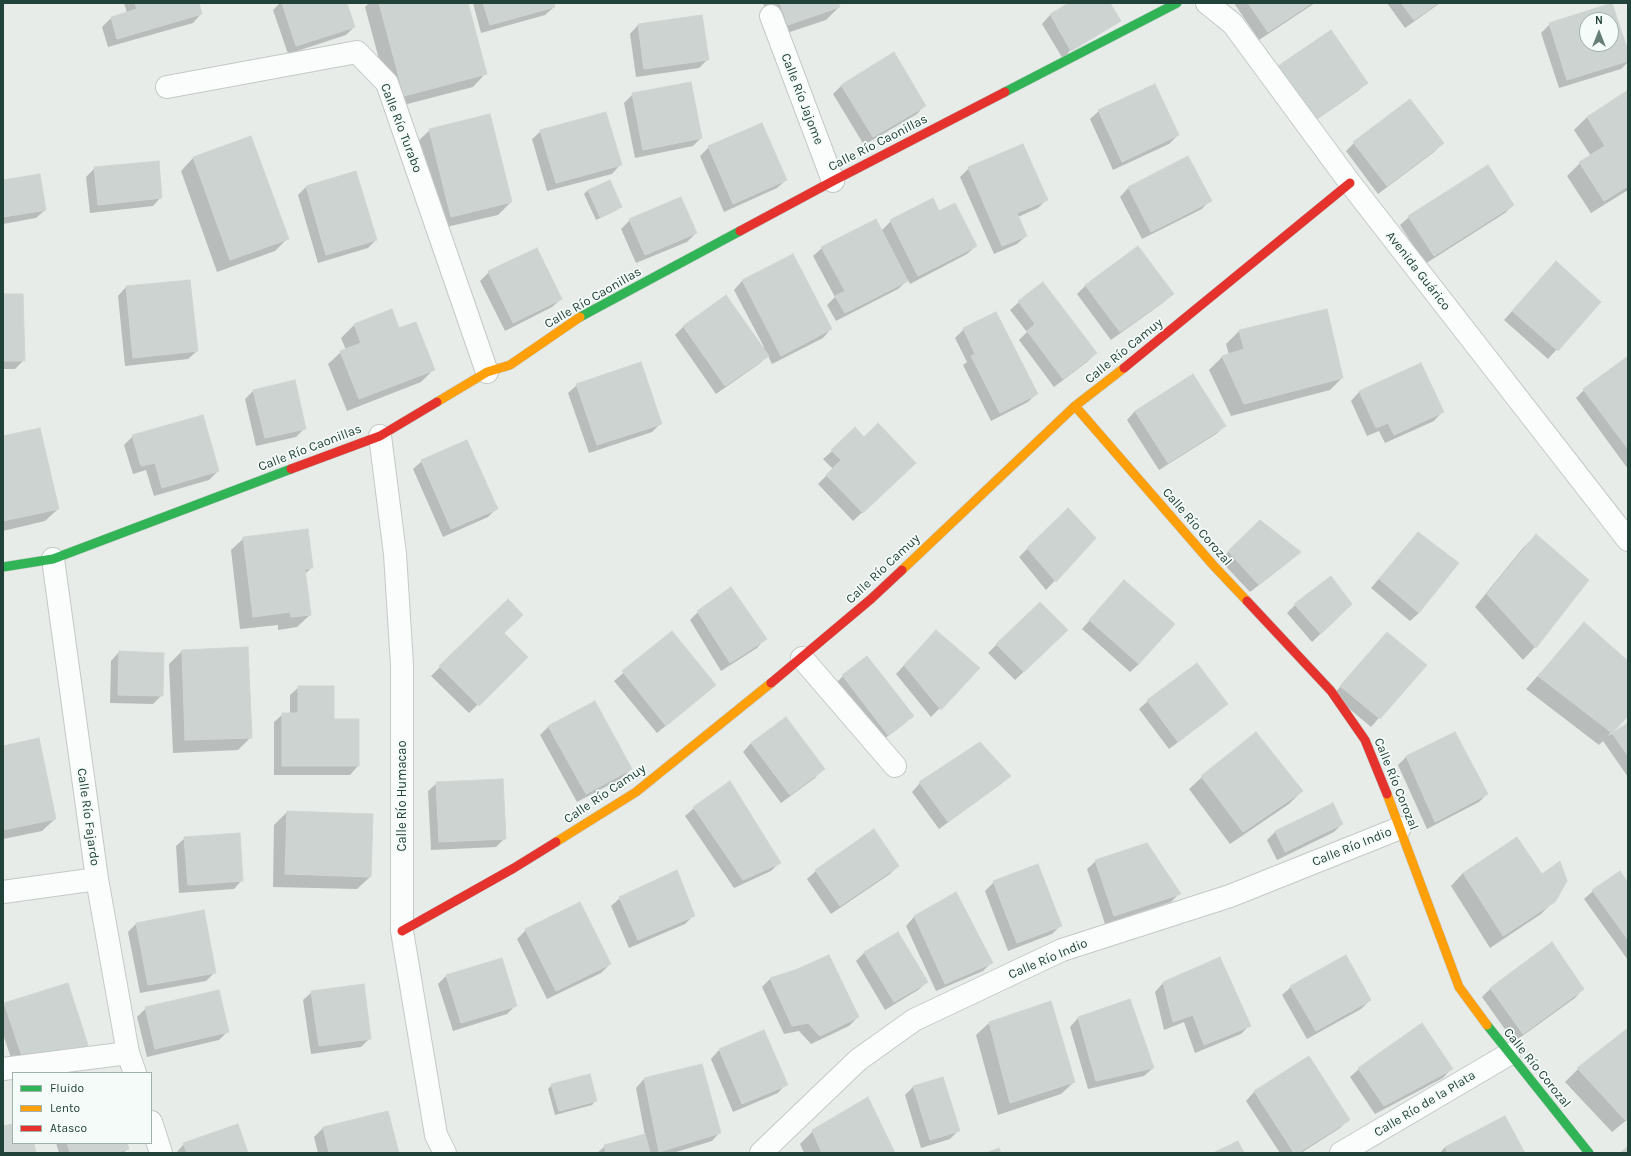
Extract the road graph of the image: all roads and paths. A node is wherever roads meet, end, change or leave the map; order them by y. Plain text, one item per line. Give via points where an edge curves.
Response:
1 (1177, 3) edge
2 (1207, 3) edge
3 (771, 16) dead end
4 (167, 87) dead end
5 (833, 181) junction
6 (1350, 184) junction
7 (487, 372) junction
8 (1075, 406) junction
9 (380, 436) junction
10 (1628, 540) edge
11 (53, 559) junction
12 (3, 567) edge
13 (802, 658) junction
14 (895, 766) dead end
15 (1400, 828) junction
16 (97, 879) junction
17 (3, 892) edge
18 (402, 930) junction
19 (128, 1053) junction
20 (1508, 1054) junction
21 (3, 1069) edge
22 (135, 1072) edge
23 (152, 1125) edge
24 (161, 1153) edge
25 (445, 1153) edge
26 (761, 1153) edge
27 (1341, 1153) edge
28 (1589, 1153) edge

1 - 5 street, Calle Río Caonillas
2 - 6 street, Avenida Guárico via 1233,24
3 - 5 street, Calle Río Jajome
4 - 7 street, Calle Río Turabo via 357,52 387,83
5 - 7 street, Calle Río Caonillas via 579,318 510,365
6 - 8 street, Calle Río Camuy
6 - 10 street, Avenida Guárico
7 - 9 street, Calle Río Caonillas
8 - 13 street, Calle Río Camuy via 872,599
8 - 15 street, Calle Río Corozal via 1213,565 1331,691 1365,740
9 - 11 street, Calle Río Caonillas
9 - 18 street, Calle Río Humacao via 395,554 402,665
11 - 12 street, Calle Río Caonillas
11 - 16 street, Calle Río Fajardo
13 - 14 street
13 - 18 street, Calle Río Camuy via 636,792 514,868
15 - 20 street, Calle Río Corozal via 1459,988
15 - 26 street, Calle Río Indio via 1230,896 1062,950 914,1020 858,1060
16 - 17 street
16 - 19 street, Calle Río Fajardo
18 - 25 street, Calle Río Humacao via 436,1135
19 - 21 street
19 - 22 street, Calle Río Fajardo
20 - 27 street, Calle Río de la Plata
20 - 28 street, Calle Río Corozal
23 - 24 street

